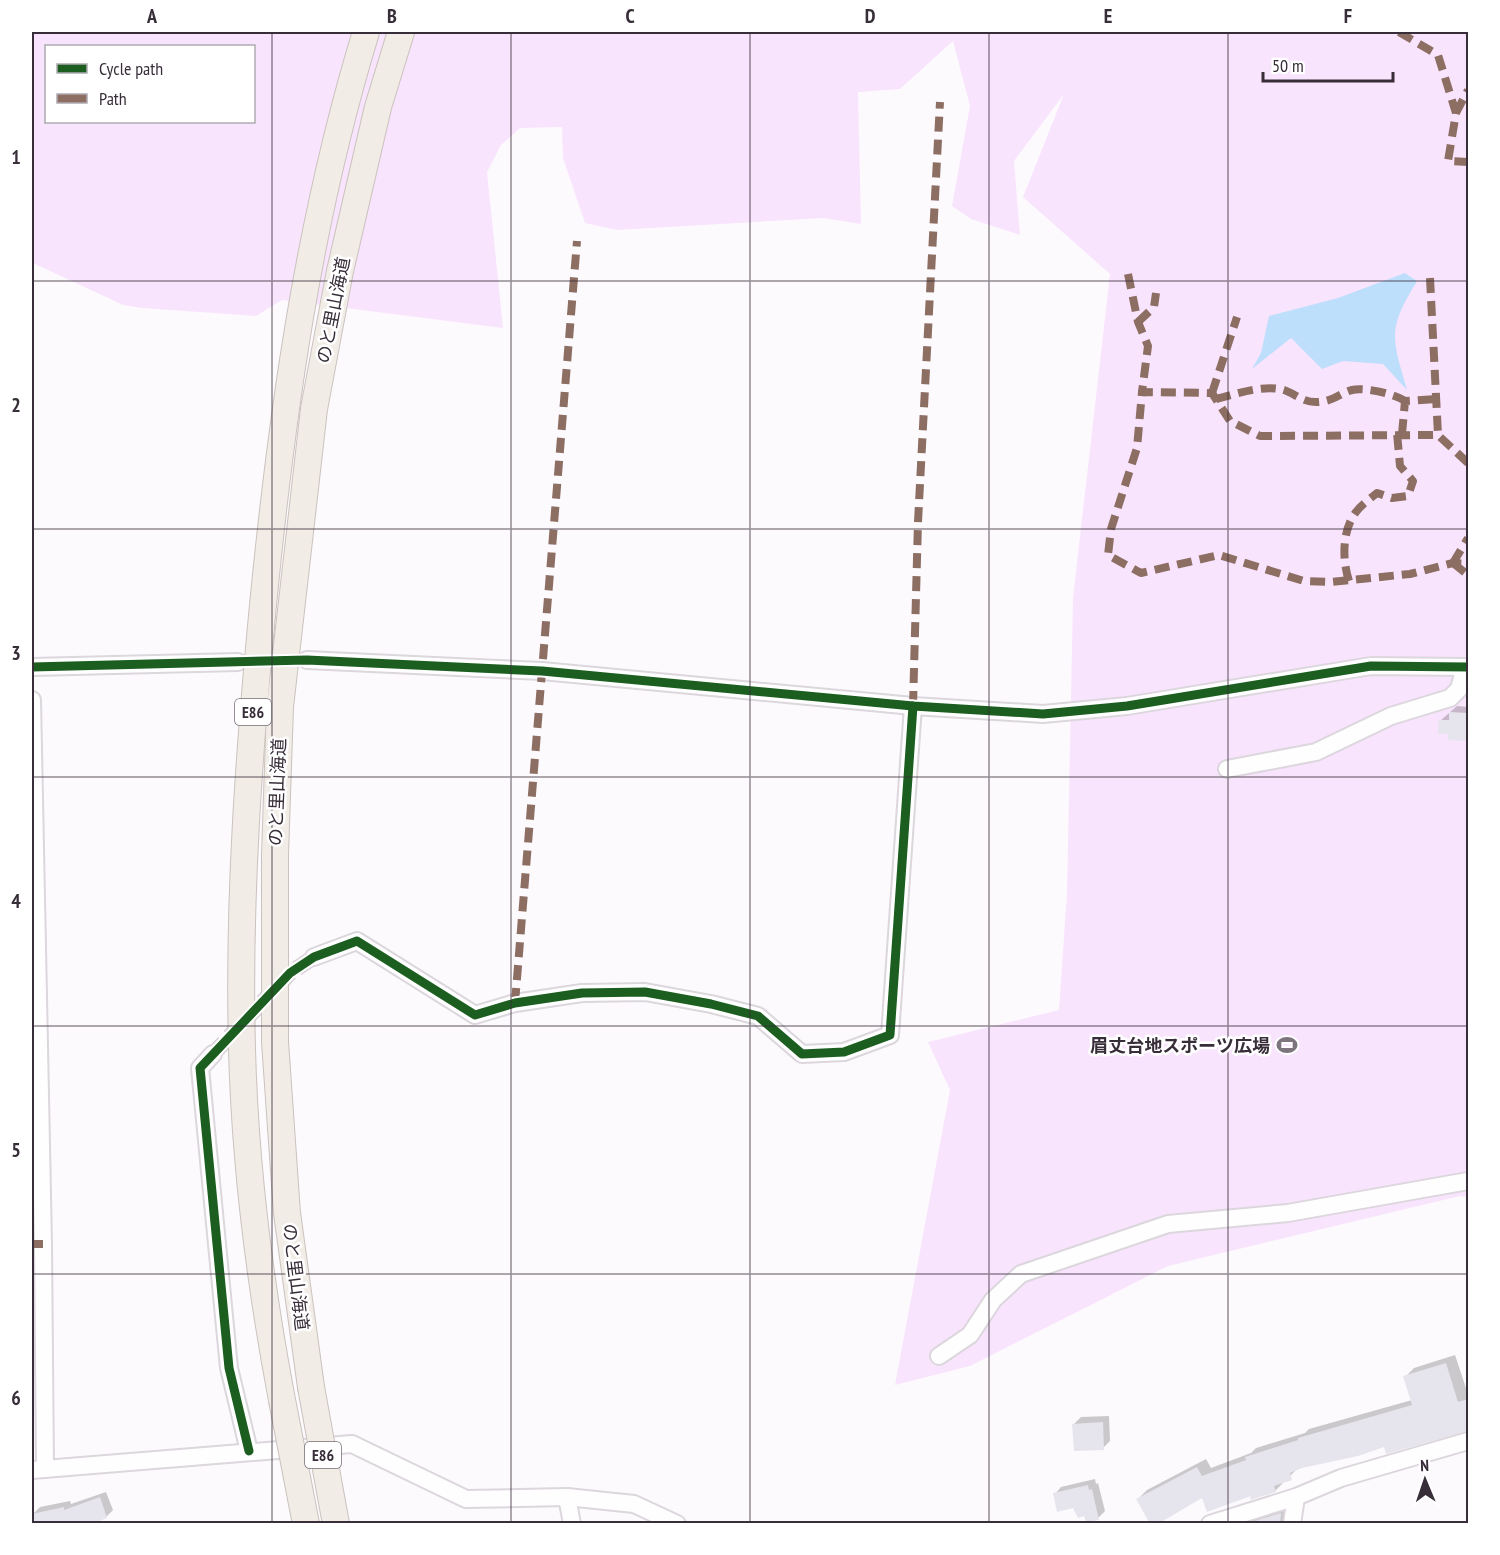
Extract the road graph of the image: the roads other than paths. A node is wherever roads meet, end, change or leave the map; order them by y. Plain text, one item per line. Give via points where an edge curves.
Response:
1 (366, 32) edge
2 (400, 32) edge
3 (308, 660) dead end
4 (238, 662) dead end
5 (32, 667) edge
6 (1467, 667) edge
7 (32, 700) edge
8 (913, 706) junction
9 (1227, 769) dead end
10 (314, 957) tunnel mouth
11 (213, 1053) tunnel mouth
12 (1468, 1181) edge
13 (939, 1356) dead end
14 (1468, 1441) edge
15 (249, 1451) junction
16 (38, 1470) edge
17 (567, 1497) junction
18 (1296, 1497) junction
19 (306, 1524) edge
20 (336, 1524) edge
21 (572, 1524) edge
22 (677, 1524) edge
23 (1210, 1524) edge
24 (1292, 1524) edge

1 - 19 highway, のと里山海道 / E86, bridge via 346,98 308,264 285,404 253,717 244,855 242,1048 264,1302
2 - 20 highway, のと里山海道 / E86, bridge via 378,107 340,271 314,409 280,707 275,1042 287,1213 311,1388
3 - 8 street via 542,671
4 - 5 street
6 - 8 street via 1371,666 1127,706 1043,714
6 - 9 street via 1459,689 1450,698 1391,716 1316,752
7 - 16 street via 43,1244
8 - 10 street via 890,1035 844,1052 802,1054 758,1016 645,992 582,993 515,1003 475,1015 357,941
11 - 15 street via 200,1068 229,1368
12 - 13 street via 1288,1214 1168,1224 1021,1274 993,1300 970,1335
14 - 18 street via 1341,1478
15 - 16 street
15 - 17 street via 352,1444 466,1499
17 - 21 street
17 - 22 street via 634,1504
18 - 23 street
18 - 24 street

